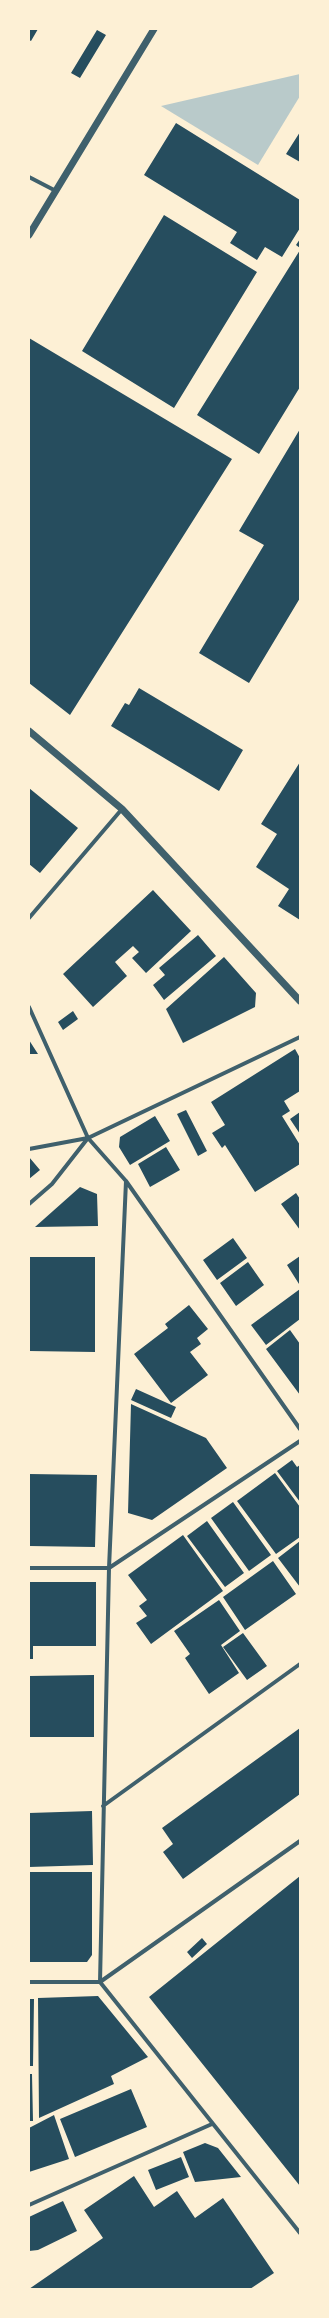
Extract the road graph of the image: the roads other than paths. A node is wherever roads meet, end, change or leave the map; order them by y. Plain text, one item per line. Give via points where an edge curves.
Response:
1 (154, 29) edge
2 (29, 177) edge
3 (56, 192) junction
4 (29, 235) edge
5 (29, 731) edge
6 (122, 810) junction
7 (29, 918) edge
8 (300, 1001) edge
9 (29, 1008) edge
10 (300, 1037) edge
11 (88, 1138) junction
12 (29, 1149) edge
13 (126, 1181) junction
14 (29, 1204) edge
15 (300, 1429) edge
16 (300, 1441) edge
17 (29, 1568) edge
18 (108, 1568) junction
19 (300, 1664) edge
20 (102, 1806) junction
21 (300, 1841) edge
22 (29, 1982) edge
23 (100, 1982) junction
24 (212, 2124) junction
25 (29, 2205) edge
26 (300, 2233) edge

1 - 3 street
2 - 3 street
3 - 4 street
5 - 6 street
6 - 7 street
6 - 8 street
9 - 11 street
10 - 11 street
11 - 12 street
11 - 13 street
11 - 14 street via 52,1184
13 - 15 street
13 - 18 street
16 - 18 street
17 - 18 street
18 - 20 street
19 - 20 street
20 - 23 street
21 - 23 street
22 - 23 street
23 - 24 street
24 - 25 street
24 - 26 street

